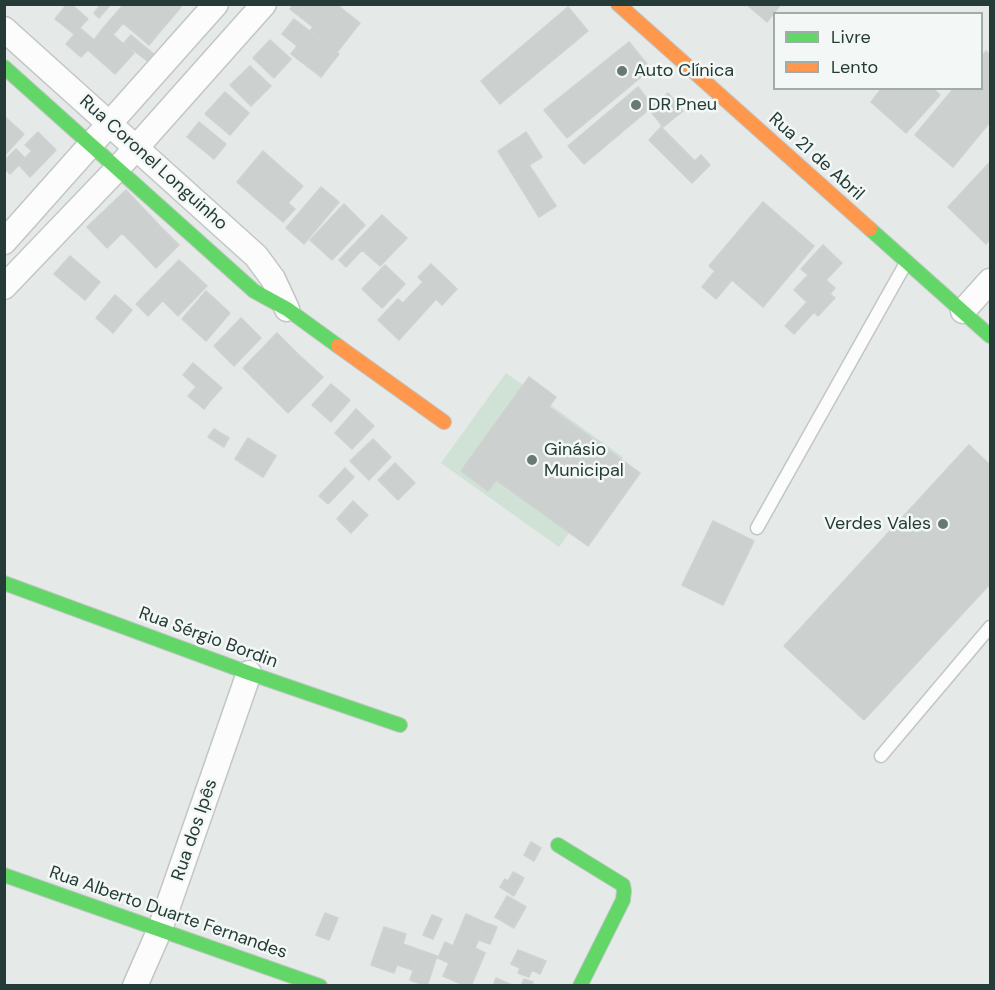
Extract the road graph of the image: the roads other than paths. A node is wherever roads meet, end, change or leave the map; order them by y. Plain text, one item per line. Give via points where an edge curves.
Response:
1 (216, 4) edge
2 (264, 4) edge
3 (618, 4) edge
4 (4, 29) edge
5 (40, 61) junction
6 (13, 75) edge
7 (110, 123) junction
8 (92, 144) junction
9 (136, 147) junction
10 (118, 168) junction
11 (215, 219) junction
12 (196, 239) junction
13 (4, 242) edge
14 (907, 261) junction
15 (990, 281) edge
16 (6, 284) edge
17 (287, 309) junction
18 (963, 311) junction
19 (990, 336) edge
20 (444, 422) dead end
21 (757, 528) dead end
22 (4, 583) edge
23 (990, 627) edge
24 (249, 673) junction
25 (400, 724) dead end
26 (881, 756) dead end
27 (558, 845) dead end
28 (4, 875) edge
29 (160, 929) junction
30 (135, 986) edge
31 (320, 986) edge
32 (580, 986) edge

1 - 7 street
2 - 9 street
3 - 14 street, Rua 21 de Abril
4 - 5 street, Rua Coronel Longuinho
5 - 6 street
5 - 7 street, Rua Coronel Longuinho
6 - 8 street, Rua Coronel Longuinho
7 - 8 street
7 - 9 street, Rua Coronel Longuinho
8 - 10 street, Rua Coronel Longuinho
8 - 13 street
9 - 10 street
9 - 11 street, Rua Coronel Longuinho
10 - 12 street, Rua Coronel Longuinho
10 - 16 street
11 - 12 street
11 - 17 street, Rua Coronel Longuinho via 256,256 273,279
12 - 17 street, Rua Coronel Longuinho via 254,291
14 - 18 street, Rua 21 de Abril
14 - 21 lane
15 - 18 street
17 - 20 street, Rua Coronel Longuinho
18 - 19 street, Rua 21 de Abril
22 - 24 street, Rua Sérgio Bordin
23 - 26 lane
24 - 25 street, Rua Sérgio Bordin
24 - 29 street, Rua dos Ipês
27 - 32 street via 623,885 624,891
28 - 29 street, Rua Alberto Duarte Fernandes
29 - 30 street, Rua dos Ipês
29 - 31 street, Rua Alberto Duarte Fernandes

